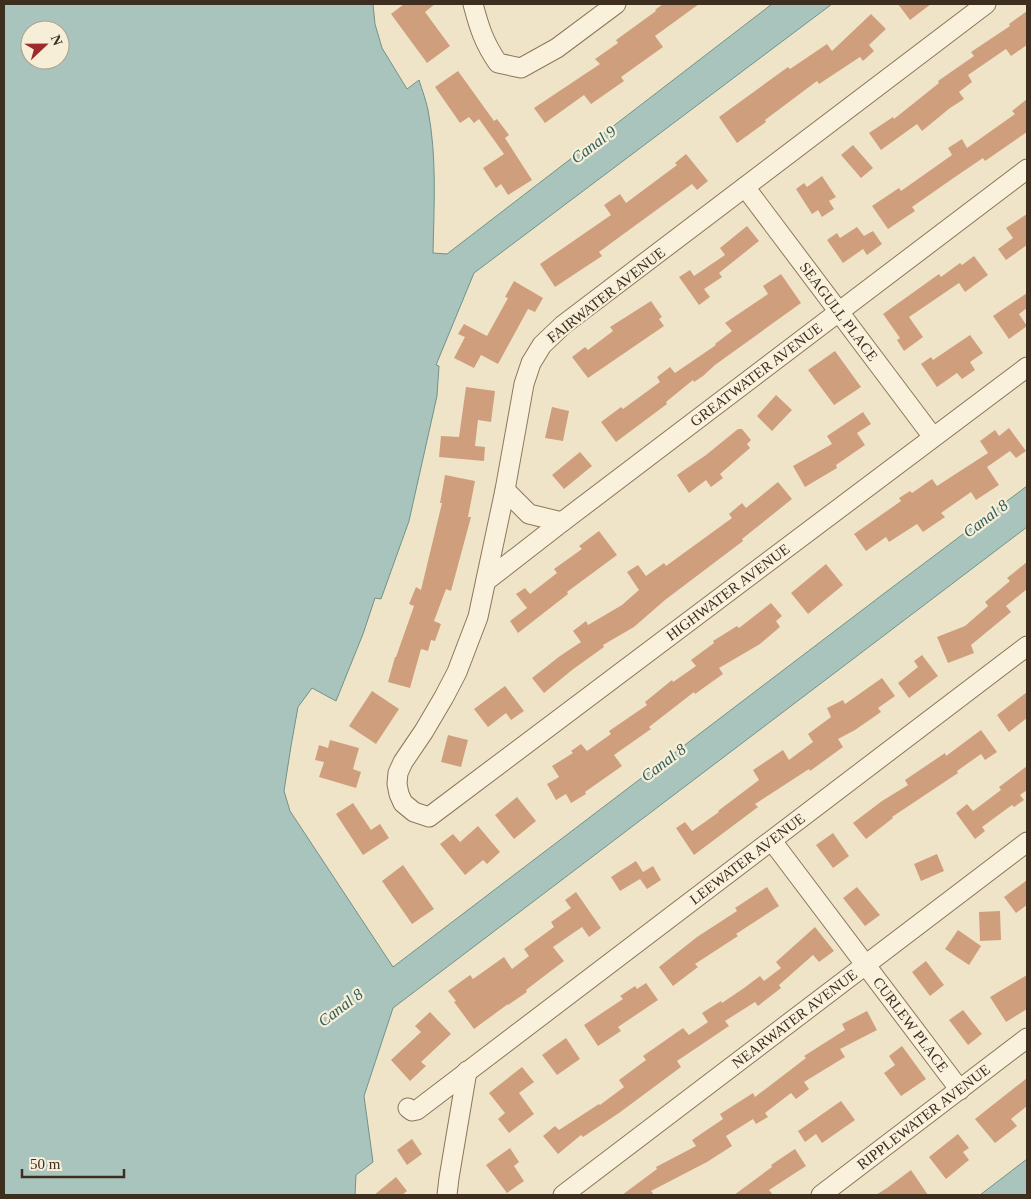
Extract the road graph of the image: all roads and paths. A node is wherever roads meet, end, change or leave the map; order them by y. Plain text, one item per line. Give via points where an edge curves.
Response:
1 (473, 4) edge
2 (616, 4) edge
3 (986, 4) edge
4 (1027, 169) edge
5 (745, 187) junction
6 (839, 312) junction
7 (1027, 367) edge
8 (934, 437) junction
9 (505, 490) junction
10 (562, 522) junction
11 (486, 581) junction
12 (1027, 646) edge
13 (429, 817) joint
14 (772, 841) junction
15 (1027, 842) edge
16 (865, 965) junction
17 (1027, 1038) edge
18 (467, 1071) junction
19 (960, 1090) junction
20 (408, 1108) dead end
21 (447, 1195) edge
22 (563, 1195) edge
23 (821, 1195) edge

1 - 2 street via 479,30 498,63 521,68 557,48
3 - 5 street, FAIRWATER AVENUE
4 - 6 street, GREATWATER AVENUE
5 - 6 street, SEAGULL PLACE
5 - 9 street, FAIRWATER AVENUE via 563,325 542,345 524,384
6 - 8 street, SEAGULL PLACE
6 - 10 street, GREATWATER AVENUE
7 - 8 street, HIGHWATER AVENUE
8 - 13 street, HIGHWATER AVENUE
9 - 10 street via 529,514
9 - 11 street, FAIRWATER AVENUE
10 - 11 street, GREATWATER AVENUE
11 - 13 street, FAIRWATER AVENUE via 478,617 457,672 398,773 397,784 403,802 414,812
12 - 14 street, LEEWATER AVENUE
14 - 16 street, CURLEW PLACE
14 - 18 street, LEEWATER AVENUE
15 - 16 street, NEARWATER AVENUE
16 - 19 street, CURLEW PLACE
16 - 22 street, NEARWATER AVENUE
17 - 19 street, RIPPLEWATER AVENUE
18 - 20 street, LEEWATER AVENUE via 417,1110
18 - 21 street
19 - 23 street, RIPPLEWATER AVENUE

